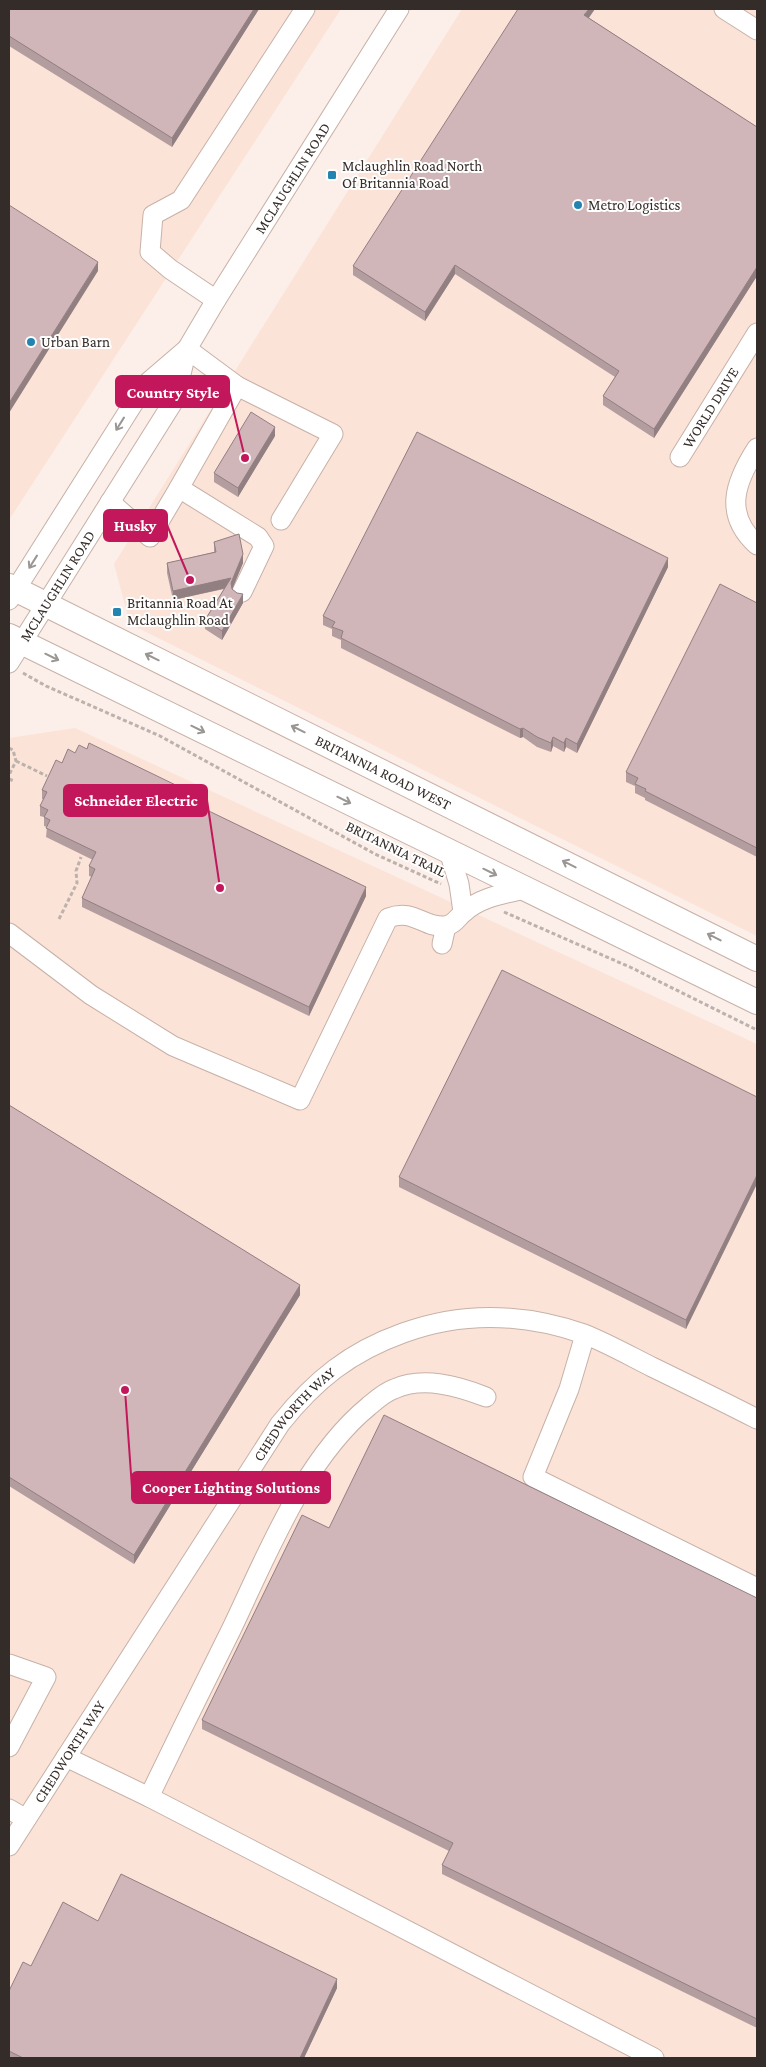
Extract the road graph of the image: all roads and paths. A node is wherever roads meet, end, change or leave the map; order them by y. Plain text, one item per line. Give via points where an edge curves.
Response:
1 (305, 9) edge
2 (399, 9) edge
3 (724, 9) edge
4 (757, 30) edge
5 (216, 300) junction
6 (757, 333) edge
7 (187, 349) junction
8 (237, 386) junction
9 (757, 448) edge
10 (680, 457) dead end
11 (179, 488) junction
12 (110, 502) junction
13 (281, 520) dead end
14 (757, 545) edge
15 (11, 592) edge
16 (242, 592) edge
17 (46, 605) junction
18 (16, 639) edge
19 (9, 663) edge
20 (31, 677) dead end
21 (9, 748) edge
22 (16, 761) junction
23 (9, 775) edge
24 (47, 776) edge
25 (9, 779) edge
26 (14, 781) dead end
27 (449, 851) junction
28 (81, 857) edge
29 (525, 889) junction
30 (459, 892) junction
31 (481, 901) junction
32 (463, 912) junction
33 (59, 919) dead end
34 (446, 926) junction
35 (9, 933) edge
36 (442, 944) dead end
37 (757, 959) edge
38 (757, 1002) edge
39 (757, 1030) edge
40 (585, 1335) junction
41 (486, 1397) dead end
42 (757, 1418) edge
43 (757, 1588) edge
44 (9, 1664) edge
45 (9, 1747) edge
46 (66, 1757) junction
47 (149, 1797) junction
48 (9, 1809) edge
49 (26, 1820) junction
50 (9, 1846) edge
51 (654, 2058) edge

1 - 5 street via 181,200 153,215 150,252
2 - 5 street, MCLAUGHLIN ROAD
3 - 4 street
5 - 7 street, MCLAUGHLIN ROAD
6 - 10 street, WORLD DRIVE
7 - 8 street
7 - 12 street, MCLAUGHLIN ROAD via 175,399
7 -> 15 street, MCLAUGHLIN ROAD via 145,385
8 - 11 street
8 - 13 street via 333,434
9 - 14 street via 736,490 740,522
11 - 12 street via 150,537
11 - 16 street via 258,537 264,546
12 - 17 street, MCLAUGHLIN ROAD
15 - 17 main road, BRITANNIA ROAD WEST
17 - 18 street, MCLAUGHLIN ROAD
37 -> 17 main road, BRITANNIA ROAD WEST
18 - 19 street, MCLAUGHLIN ROAD
18 -> 27 main road
20 - 30 path, BRITANNIA TRAIL via 160,736 374,854
21 - 22 path via 13,750
22 - 23 path
22 - 24 path
25 - 26 path
27 -> 29 main road
27 - 30 street
28 - 33 path via 76,871 77,883
29 - 31 street
29 - 38 main road
30 - 32 street
31 - 32 street
31 - 39 path via 632,968
32 - 34 street via 453,924
34 - 35 street via 406,914 388,918 300,1100 173,1046 91,995
34 - 36 street
40 - 42 street, CHEDWORTH WAY
40 - 43 street via 569,1389 533,1477
40 - 46 street, CHEDWORTH WAY via 519,1318 464,1318 428,1324 377,1342 334,1369 308,1391 280,1424
41 - 47 street via 459,1387 412,1384 394,1389 354,1418 320,1459 290,1508
44 - 45 street via 46,1677
46 - 47 street
46 - 49 street, CHEDWORTH WAY
47 - 51 street
48 - 49 street
49 - 50 street, CHEDWORTH WAY

